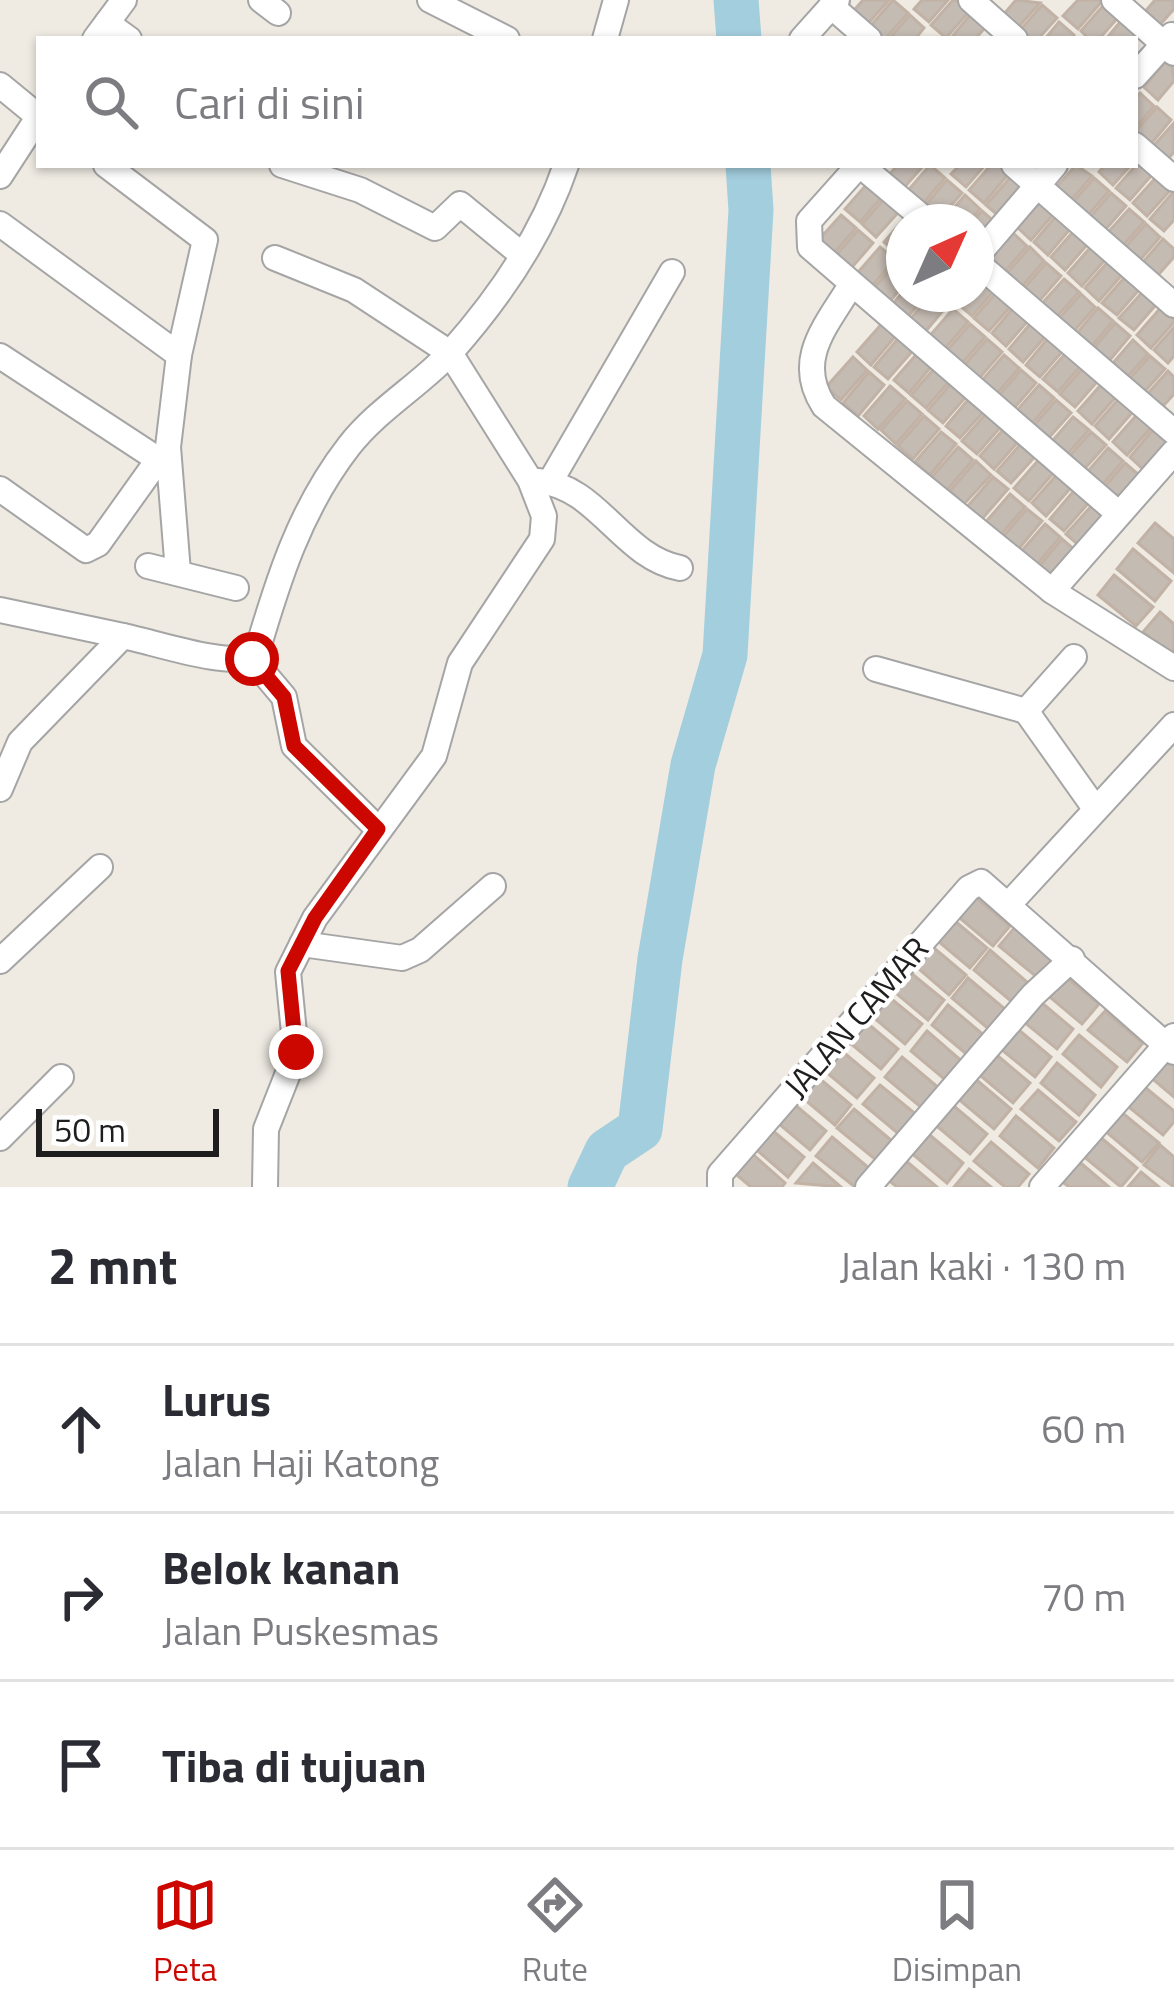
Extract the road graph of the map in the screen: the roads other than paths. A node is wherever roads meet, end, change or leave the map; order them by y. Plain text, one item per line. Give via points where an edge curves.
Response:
1 (124, 0) edge
2 (430, 0) edge
3 (616, 0) edge
4 (971, 0) edge
5 (1114, 0) edge
6 (834, 3) edge
7 (101, 31) edge
8 (501, 36) edge
9 (606, 36) edge
10 (805, 36) edge
11 (866, 36) edge
12 (1012, 36) edge
13 (1171, 43) edge
14 (1138, 73) edge
15 (0, 85) edge
16 (36, 114) edge
17 (36, 121) edge
18 (1138, 148) edge
19 (110, 168) edge
20 (291, 168) edge
21 (565, 168) edge
22 (856, 168) edge
23 (863, 168) edge
24 (1017, 168) edge
25 (1051, 168) edge
26 (0, 176) edge
27 (1174, 179) edge
28 (1036, 185) junction
29 (906, 204) edge
30 (0, 224) edge
31 (994, 238) edge
32 (521, 254) junction
33 (275, 258) dead end
34 (672, 272) dead end
35 (994, 276) edge
36 (850, 286) junction
37 (1174, 305) edge
38 (450, 353) junction
39 (179, 355) junction
40 (0, 356) edge
41 (1174, 432) edge
42 (1174, 452) edge
43 (164, 464) junction
44 (540, 481) junction
45 (0, 489) edge
46 (1119, 514) junction
47 (148, 566) dead end
48 (680, 568) dead end
49 (178, 572) junction
50 (236, 588) dead end
51 (1052, 591) junction
52 (0, 610) edge
53 (123, 636) junction
54 (1074, 656) dead end
55 (254, 657) junction
56 (1174, 668) edge
57 (876, 669) dead end
58 (1026, 711) junction
59 (1174, 725) edge
60 (0, 789) edge
61 (1094, 808) junction
62 (378, 829) junction
63 (100, 867) dead end
64 (494, 886) dead end
65 (1010, 903) junction
66 (302, 944) junction
67 (1072, 959) junction
68 (0, 961) edge
69 (1171, 1045) edge
70 (62, 1078) dead end
71 (0, 1138) edge
72 (265, 1187) edge
73 (720, 1187) edge
74 (868, 1187) edge
75 (1042, 1187) edge

1 - 7 street
2 - 8 street
3 - 9 street
4 - 12 street
5 - 13 street
6 - 10 street
6 - 11 street
13 - 14 street
15 - 16 street
17 - 26 street
18 - 27 street
19 - 39 street via 205,240
20 - 32 street via 360,190 435,228 460,204
21 - 32 street via 544,224
22 - 36 street via 809,221 810,248
23 - 29 street
24 - 28 street
25 - 28 street
28 - 31 street
28 - 37 street
30 - 39 street
32 - 38 street
33 - 38 street via 355,290
34 - 44 street
35 - 41 street
36 - 46 street
36 - 51 street via 811,351 811,380 824,406
38 - 44 street
38 - 55 street via 347,449 287,550
39 - 43 street
40 - 43 street
42 - 46 street
43 - 45 street via 86,550
43 - 49 street
44 - 48 street via 581,497 639,550
44 - 62 street via 542,539 460,663 434,756
46 - 51 street
47 - 49 street
49 - 50 street
51 - 56 street
52 - 53 street
53 - 55 street
53 - 60 street via 20,742
54 - 58 street
55 - 62 street via 284,697 294,746
57 - 58 street
58 - 61 street
59 - 61 street
61 - 65 street
62 - 66 street
63 - 68 street
64 - 66 street via 402,958
65 - 67 street
65 - 73 street, JALAN CAMAR via 987,883 969,888 720,1174
66 - 72 street via 288,971 296,1052 266,1129
67 - 69 street
67 - 74 street
69 - 75 street
70 - 71 street

